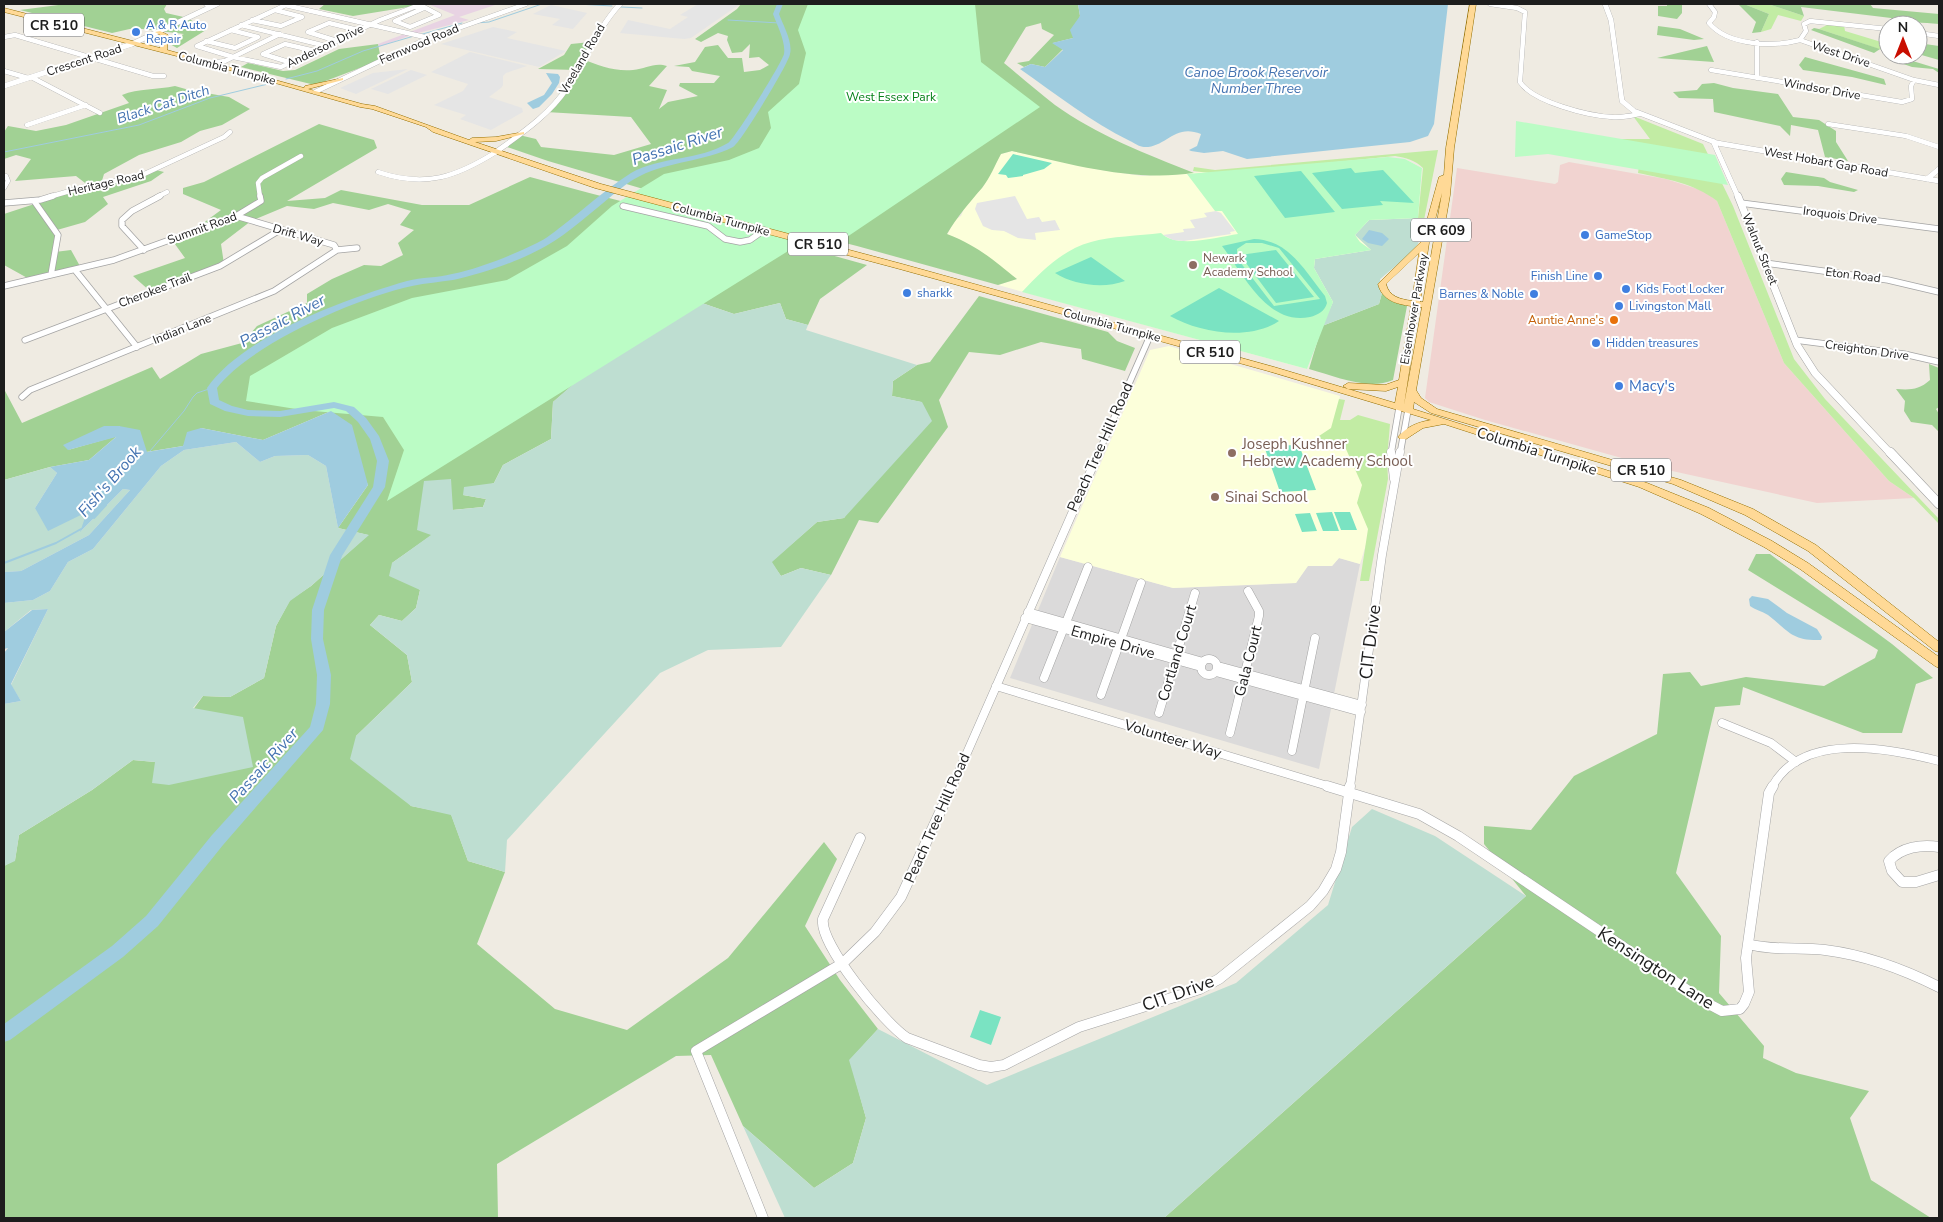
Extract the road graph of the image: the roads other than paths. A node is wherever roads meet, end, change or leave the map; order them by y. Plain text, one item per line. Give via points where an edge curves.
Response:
1 (217, 4) edge
2 (287, 4) edge
3 (300, 4) edge
4 (526, 4) edge
5 (620, 4) edge
6 (1473, 4) edge
7 (1490, 4) edge
8 (1605, 4) edge
9 (1709, 4) edge
10 (208, 6) edge
11 (293, 7) junction
12 (426, 8) junction
13 (4, 10) edge
14 (275, 10) junction
15 (252, 20) junction
16 (370, 24) junction
17 (241, 25) junction
18 (1878, 28) edge
19 (230, 30) junction
20 (358, 30) junction
21 (158, 32) junction
22 (282, 35) junction
23 (4, 36) edge
24 (414, 36) junction
25 (428, 38) junction
26 (422, 40) junction
27 (1800, 40) junction
28 (206, 41) junction
29 (336, 41) junction
30 (1757, 42) junction
31 (132, 44) junction
32 (326, 46) junction
33 (315, 51) junction
34 (164, 52) junction
35 (93, 57) junction
36 (236, 58) junction
37 (292, 62) junction
38 (210, 63) junction
39 (226, 68) junction
40 (1711, 70) dead end
41 (4, 71) edge
42 (164, 76) dead end
43 (30, 78) junction
44 (1757, 78) junction
45 (341, 79) junction
46 (1914, 80) junction
47 (1939, 85) edge
48 (4, 86) edge
49 (296, 87) junction
50 (315, 92) junction
51 (86, 105) junction
52 (100, 113) dead end
53 (1639, 114) junction
54 (1828, 124) dead end
55 (27, 125) dead end
56 (230, 132) dead end
57 (522, 133) junction
58 (463, 140) junction
59 (1712, 142) junction
60 (1939, 147) edge
61 (496, 152) junction
62 (1450, 154) junction
63 (301, 156) dead end
64 (1939, 169) edge
65 (378, 172) dead end
66 (6, 176) dead end
67 (1927, 179) junction
68 (1939, 181) edge
69 (4, 188) edge
70 (167, 192) dead end
71 (34, 201) junction
72 (4, 202) edge
73 (1741, 203) junction
74 (623, 206) dead end
75 (236, 216) junction
76 (1939, 229) edge
77 (280, 230) junction
78 (764, 230) junction
79 (1425, 243) junction
80 (357, 248) dead end
81 (144, 250) junction
82 (337, 250) junction
83 (1765, 264) junction
84 (75, 270) junction
85 (51, 275) junction
86 (4, 286) edge
87 (1939, 292) edge
88 (1416, 305) junction
89 (1428, 306) junction
90 (106, 309) junction
91 (1150, 336) junction
92 (25, 340) dead end
93 (1795, 340) junction
94 (137, 347) junction
95 (1939, 362) edge
96 (1271, 369) junction
97 (1403, 382) junction
98 (1348, 386) junction
99 (1412, 391) junction
100 (22, 397) dead end
101 (1404, 406) junction
102 (1434, 410) junction
103 (1453, 424) junction
104 (1403, 437) junction
105 (1394, 489) junction
106 (1939, 504) edge
107 (1088, 567) dead end
108 (1140, 583) dead end
109 (1248, 591) dead end
110 (1195, 593) dead end
111 (1026, 615) junction
112 (1065, 626) junction
113 (1315, 638) dead end
114 (1120, 641) junction
115 (1939, 648) edge
116 (1176, 657) junction
117 (1939, 663) edge
118 (1202, 664) junction
119 (1217, 669) junction
120 (1244, 676) junction
121 (1044, 678) dead end
122 (996, 686) junction
123 (1303, 693) junction
124 (1101, 695) dead end
125 (1362, 709) junction
126 (1159, 713) dead end
127 (1722, 722) dead end
128 (1230, 733) dead end
129 (1292, 751) dead end
130 (1939, 761) edge
131 (1796, 762) junction
132 (1350, 792) junction
133 (860, 838) dead end
134 (1939, 847) edge
135 (1939, 875) edge
136 (1748, 944) junction
137 (843, 963) junction
138 (1939, 987) edge
139 (763, 1218) edge

1 - 10 street, Crescent Road
2 - 11 street
2 - 14 street
3 - 11 street
4 - 25 street, Fernwood Road
5 - 57 street, Vreeland Road via 596,32 561,96
6 - 62 main road, Eisenhower Parkway / CR 609
7 - 53 street via 1525,12 1520,82 1525,90 1587,113 1623,118
8 - 53 street via 1611,20 1622,102
9 - 30 street via 1715,12 1708,23 1711,28
10 - 21 street, Crescent Road
11 - 16 street
12 - 12 street via 439,15 410,26 394,20
12 - 16 street, Anderson Drive via 414,6
13 - 31 main road, Columbia Turnpike / CR 510
14 - 15 street
14 - 15 street via 302,17 281,26
15 - 17 street
16 - 20 street, Anderson Drive
16 - 24 street
17 - 19 street
17 - 22 street
18 - 27 street via 1810,21 1804,24 1806,32
19 - 28 street
19 - 28 street via 258,37 235,48
20 - 29 street, Anderson Drive
20 - 29 street via 329,23 308,32
21 - 31 street, Crescent Road
21 - 34 main road via 164,36
22 - 32 street
22 - 36 street
23 - 35 street via 15,36
24 - 25 street
24 - 26 street
25 - 26 street, Fernwood Road
26 - 45 street, Fernwood Road
27 - 30 street via 1775,45
27 - 46 street, West Drive
28 - 36 street via 196,46
29 - 32 street, Anderson Drive
30 - 44 street
31 - 34 main road, Columbia Turnpike / CR 510
31 - 35 street, Crescent Road
32 - 33 street, Anderson Drive
33 - 37 street, Anderson Drive
33 - 37 street via 285,44 263,54
34 - 38 main road, Columbia Turnpike / CR 510
35 - 42 street via 153,76
35 - 43 street, Crescent Road
36 - 37 street, Anderson Drive via 280,67
36 - 38 street
36 - 39 street
38 - 39 main road, Columbia Turnpike / CR 510
39 - 49 main road, Columbia Turnpike / CR 510
40 - 44 street, Windsor Drive
41 - 43 street
43 - 48 street, Crescent Road
43 - 51 street
44 - 46 street, Windsor Drive via 1902,102 1912,99
45 - 49 main road via 312,87
45 - 50 street, Fernwood Road
46 - 47 street, West Drive
49 - 50 main road, Columbia Turnpike / CR 510
50 - 58 main road, Columbia Turnpike / CR 510 via 420,129
51 - 52 street
51 - 55 street
53 - 59 street
54 - 60 street via 1906,136
56 - 71 street, Heritage Road via 140,176
57 - 58 main road via 491,140
57 - 61 street, Vreeland Road
58 - 61 main road, Columbia Turnpike / CR 510
59 - 67 street, West Hobart Gap Road
59 - 73 street, Walnut Street
61 - 65 street via 475,166 452,175 417,179
61 - 78 main road, Columbia Turnpike / CR 510 via 598,186
62 - 79 main road, Eisenhower Parkway / CR 609
62 - 89 main road, Eisenhower Parkway / CR 609
63 - 75 street, Summit Road via 262,178 258,183 261,201
64 - 67 street
66 - 69 street via 8,181
67 - 68 street, West Hobart Gap Road
70 - 81 street via 122,220 122,226
71 - 72 street, Heritage Road
71 - 85 street via 58,235
73 - 76 street, Iroquois Drive
73 - 83 street, Walnut Street
74 - 78 street via 708,226 725,239 740,242 750,240
75 - 77 street, Drift Way
75 - 81 street, Summit Road
77 - 82 street, Drift Way via 334,245
77 - 90 street, Cherokee Trail via 227,263
78 - 91 main road, Columbia Turnpike / CR 510
79 - 88 main road, Eisenhower Parkway / CR 609
79 - 88 main road via 1382,284 1385,293 1392,298
80 - 82 street, Drift Way
81 - 84 street, Summit Road
82 - 94 street, Indian Lane via 274,291
83 - 87 street, Eton Road via 1888,280
83 - 93 street, Walnut Street
84 - 85 street, Summit Road
84 - 90 street
85 - 86 street
88 - 89 main road
88 - 97 main road, Eisenhower Parkway / CR 609
89 - 99 main road, Eisenhower Parkway / CR 609
90 - 92 street, Cherokee Trail
90 - 94 street
91 - 96 main road, Columbia Turnpike / CR 510
91 - 111 street, Peach Tree Hill Road
93 - 95 street, Creighton Drive via 1904,354
93 - 106 street, Walnut Street via 1815,373
94 - 100 street, Indian Lane via 30,390
96 - 98 main road, Columbia Turnpike / CR 510
96 - 101 main road, Columbia Turnpike / CR 510
97 - 98 main road via 1386,388
97 - 101 main road, Eisenhower Parkway / CR 609
98 - 101 main road, Columbia Turnpike / CR 510
99 - 101 main road, Eisenhower Parkway / CR 609
99 - 102 main road via 1417,400
101 - 102 main road, Columbia Turnpike / CR 510
101 - 103 main road, Columbia Turnpike / CR 510
101 - 104 street, CIT Drive
101 - 105 street, CIT Drive via 1391,453
102 - 115 main road, Columbia Turnpike / CR 510 via 1677,482 1749,512 1812,548
103 - 104 main road via 1421,424
103 - 117 main road, Columbia Turnpike / CR 510 via 1634,482 1705,511 1788,556
104 - 105 street, CIT Drive
105 - 125 street, CIT Drive
107 - 112 street
108 - 114 street
109 - 120 street, Gala Court via 1259,614
110 - 116 street, Cortland Court
111 - 112 street, Empire Drive
111 - 122 street, Peach Tree Hill Road
112 - 114 street, Empire Drive
112 - 121 street
113 - 123 street
114 - 116 street, Empire Drive
114 - 124 street
116 - 118 street, Empire Drive
116 - 126 street, Cortland Court
118 - 119 street, Empire Drive via 1209,673
118 - 119 street, Empire Drive via 1212,660
119 - 120 street, Empire Drive
120 - 123 street, Empire Drive
120 - 128 street, Gala Court
122 - 132 street, Volunteer Way
122 - 137 street, Peach Tree Hill Road via 909,883 875,932
123 - 125 street, Empire Drive
123 - 129 street
125 - 132 street, CIT Drive
127 - 131 street via 1771,743
130 - 131 street, Kensington Lane via 1905,753 1847,748 1826,751
131 - 136 street, Kensington Lane via 1784,770 1769,792
132 - 136 street, Kensington Lane via 1436,823 1722,1011 1740,1009 1748,998
132 - 137 street, CIT Drive via 1336,869 1324,891 1310,906 1219,979 1200,989 1079,1027 1004,1065 979,1065 902,1035 883,1016
133 - 137 street, CIT Drive via 822,925 823,934
134 - 135 street via 1924,845 1896,854 1889,862 1893,873 1904,883 1912,884
136 - 138 street via 1765,950 1820,950 1864,956 1888,963
137 - 139 street, Peach Tree Hill Road via 696,1051

